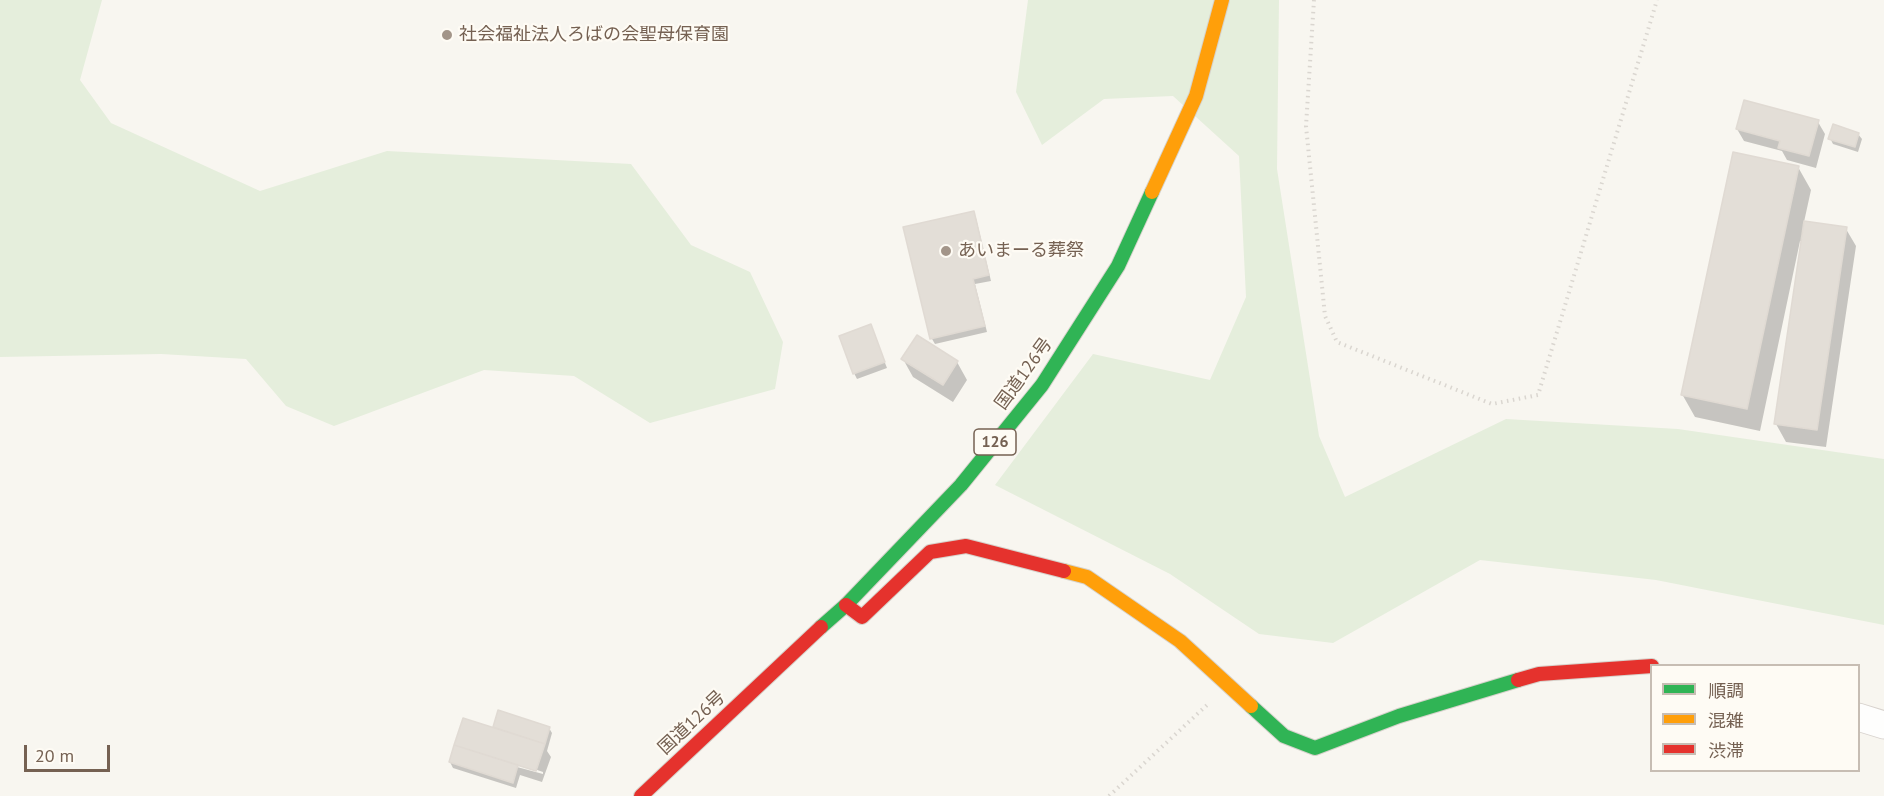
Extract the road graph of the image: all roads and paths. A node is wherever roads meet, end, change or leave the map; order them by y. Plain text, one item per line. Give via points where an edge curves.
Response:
1 (1222, 0) edge
2 (1314, 0) edge
3 (1657, 0) edge
4 (846, 605) junction
5 (1650, 666) edge
6 (1229, 684) junction
7 (1860, 718) edge
8 (1884, 725) edge
9 (641, 796) edge
10 (1109, 796) edge

1 - 4 main road, 国道126号 / 126 via 1196,96 1118,266 1034,394 961,485
2 - 3 path via 1306,126 1325,316 1337,342 1492,404 1538,395
4 - 6 main road via 862,617 930,552 966,546 1087,577 1180,641
4 - 9 main road, 国道126号 / 126
5 - 6 main road via 1539,674 1399,716 1315,748 1284,736
6 - 10 path
7 - 8 street

